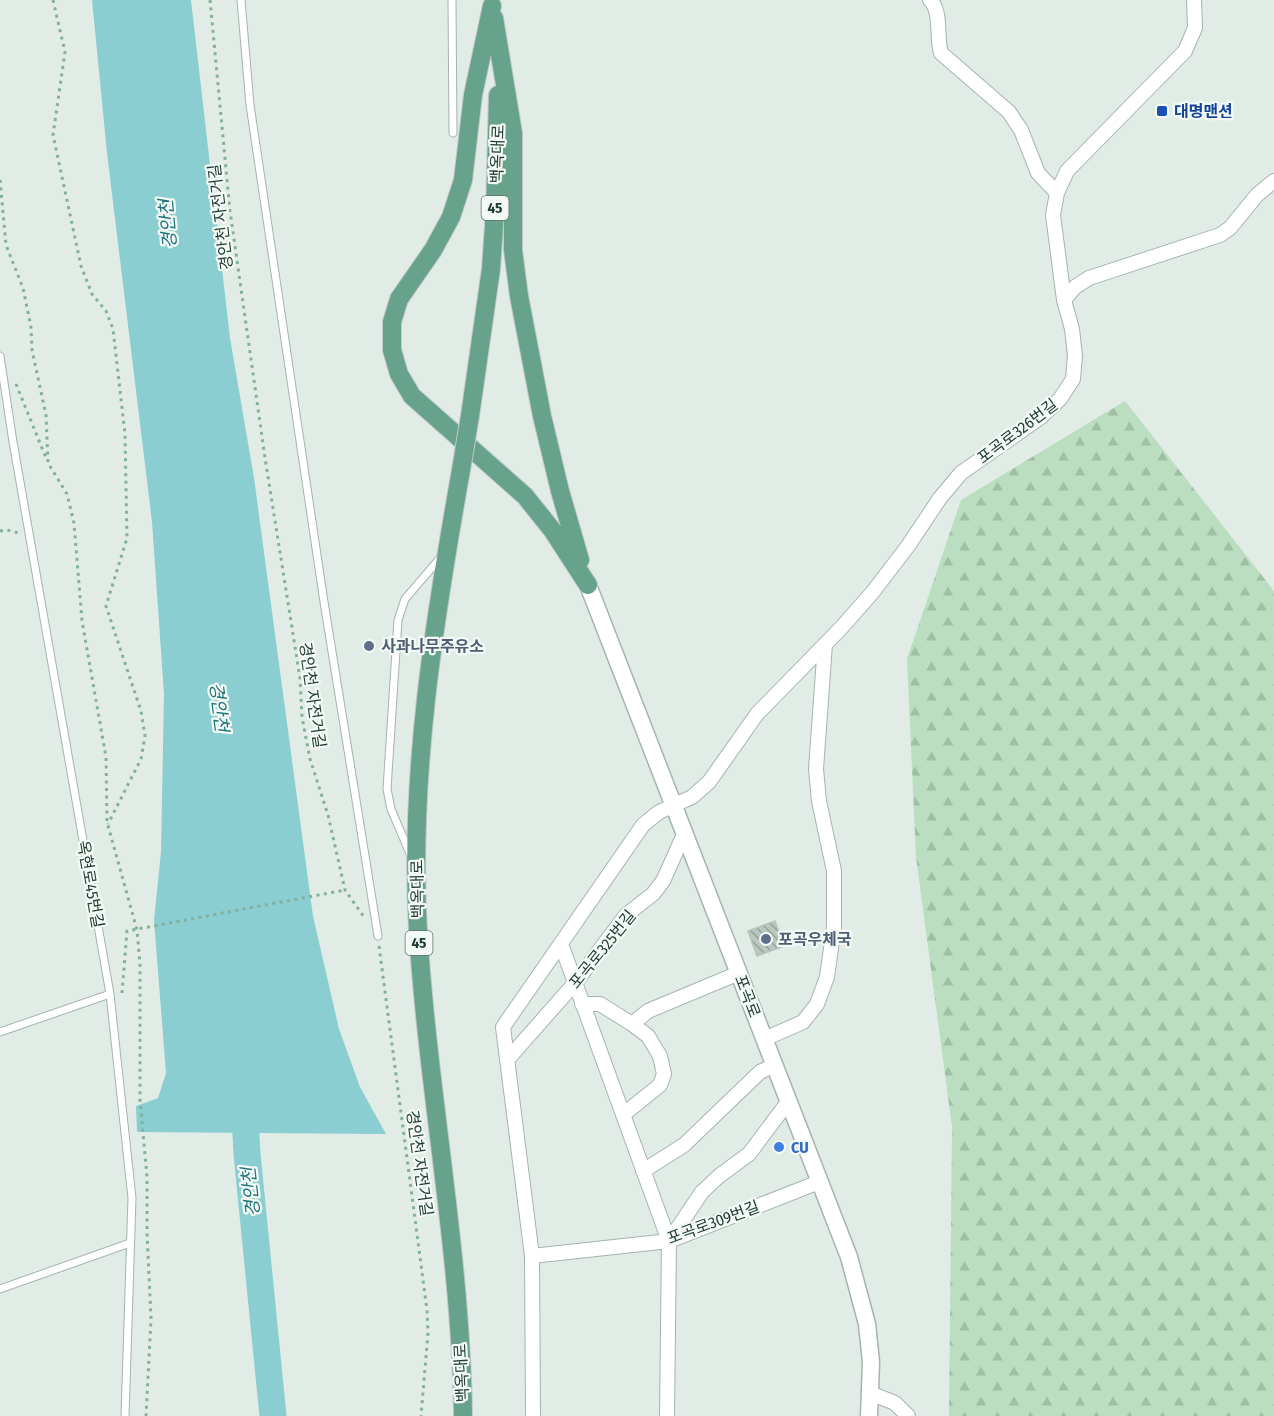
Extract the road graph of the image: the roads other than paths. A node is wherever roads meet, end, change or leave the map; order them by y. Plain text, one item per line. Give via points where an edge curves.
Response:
1 (241, 0) edge
2 (452, 0) edge
3 (930, 0) edge
4 (1194, 0) edge
5 (491, 3) edge
6 (453, 133) dead end
7 (1274, 181) edge
8 (1057, 193) junction
9 (1064, 300) junction
10 (0, 356) edge
11 (447, 550) junction
12 (588, 585) junction
13 (825, 644) junction
14 (675, 806) junction
15 (685, 832) junction
16 (416, 870) junction
17 (378, 936) road end
18 (561, 944) junction
19 (739, 973) junction
20 (575, 983) junction
21 (110, 994) junction
22 (582, 1004) junction
23 (632, 1024) junction
24 (0, 1032) edge
25 (764, 1039) junction
26 (507, 1060) junction
27 (774, 1065) junction
28 (788, 1102) junction
29 (624, 1114) junction
30 (643, 1171) junction
31 (819, 1182) junction
32 (669, 1241) junction
33 (130, 1243) junction
34 (532, 1256) junction
35 (0, 1289) edge
36 (870, 1393) junction
37 (125, 1416) edge
38 (463, 1416) edge
39 (533, 1416) edge
40 (667, 1416) edge
41 (870, 1416) edge
42 (908, 1416) edge

1 - 17 lane via 250,105
2 - 6 lane
3 - 8 street via 938,16 937,41 941,53 1009,112 1021,130 1038,173
4 - 8 street, 포곡로326번길 via 1195,28 1185,51 1067,171
5 - 11 main road, 백옥대로 / 45, bridge via 499,82 491,269
5 - 12 main road via 513,133 513,250 523,326 560,491
5 - 12 main road via 473,95 463,180 442,234 399,299 392,322 392,350 399,374 412,396 525,496
7 - 9 street via 1220,235 1089,278
8 - 9 street, 포곡로326번길 via 1053,215
9 - 13 street, 포곡로326번길 via 1076,356 1073,379 1060,399 1041,417 961,472 872,592
10 - 21 lane, 옥현로45번길
11 - 16 main road, 백옥대로 / 45 via 424,729
11 - 16 lane via 405,599 398,620 387,789
12 - 14 street, 포곡로
13 - 14 street, 포곡로326번길 via 757,714 709,782
13 - 25 street via 816,769 834,871 834,927 827,977 818,1004 803,1022
14 - 15 street, 포곡로
14 - 18 street, 포곡로326번길 via 659,812 643,825
15 - 19 street, 포곡로
15 - 20 street, 포곡로325번길 via 653,894 626,915
16 - 38 main road, 백옥대로 / 45 via 424,996 452,1239
18 - 20 street
18 - 26 street, 포곡로326번길 via 503,1027
19 - 23 street via 648,1011
19 - 25 street, 포곡로
20 - 22 street
20 - 26 street, 포곡로325번길
21 - 24 lane
21 - 33 lane, 옥현로45번길 via 132,1198
22 - 23 street via 600,1004
22 - 29 street
23 - 29 street via 648,1036 660,1056 664,1074 660,1085
25 - 27 street, 포곡로
26 - 34 street, 포곡로326번길
27 - 28 street, 포곡로
27 - 30 street via 760,1072 684,1144
28 - 31 street, 포곡로
28 - 32 street via 749,1154 702,1192
29 - 30 street
30 - 32 street
31 - 32 street, 포곡로309번길
31 - 36 street, 포곡로 via 859,1290 867,1324
32 - 34 street, 포곡로309번길
32 - 40 street
33 - 35 lane
33 - 37 lane, 옥현로45번길
34 - 39 street, 포곡로326번길
36 - 41 street, 포곡로
36 - 42 street via 894,1403

